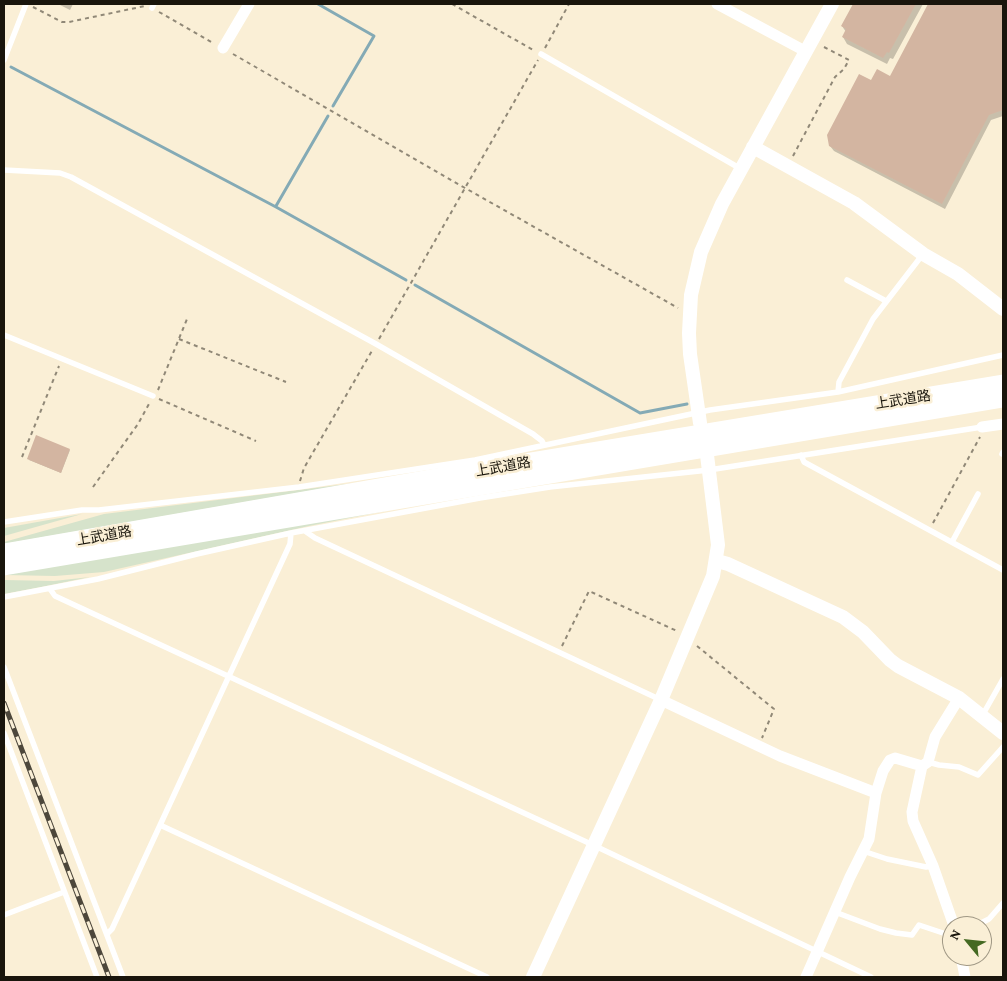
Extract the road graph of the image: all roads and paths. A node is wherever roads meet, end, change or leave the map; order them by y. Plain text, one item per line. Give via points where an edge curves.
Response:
1 (27, 4) edge
2 (249, 4) edge
3 (452, 4) edge
4 (569, 4) edge
5 (717, 4) edge
6 (832, 4) edge
7 (153, 6) edge
8 (824, 47) dead end
9 (223, 48) junction
10 (805, 52) junction
11 (541, 54) junction
12 (4, 60) edge
13 (753, 147) junction
14 (792, 158) dead end
15 (741, 169) junction
16 (4, 170) edge
17 (465, 188) junction
18 (924, 254) junction
19 (847, 280) dead end
20 (886, 301) junction
21 (1003, 309) edge
22 (689, 312) junction
23 (187, 319) dead end
24 (4, 335) edge
25 (179, 339) junction
26 (376, 344) junction
27 (1003, 355) edge
28 (62, 359) junction
29 (1003, 374) edge
30 (286, 382) dead end
31 (1003, 384) edge
32 (838, 392) junction
33 (153, 396) junction
34 (1003, 398) edge
35 (1003, 403) edge
36 (915, 405) junction
37 (699, 418) junction
38 (1003, 424) edge
39 (982, 427) junction
40 (256, 441) dead end
41 (544, 445) junction
42 (707, 455) dead end
43 (801, 455) junction
44 (22, 457) dead end
45 (709, 470) junction
46 (477, 479) junction
47 (93, 487) dead end
48 (299, 487) junction
49 (978, 494) dead end
50 (4, 522) edge
51 (305, 530) junction
52 (930, 530) junction
53 (291, 533) junction
54 (952, 542) junction
55 (4, 553) edge
56 (716, 561) junction
57 (4, 566) edge
58 (1003, 569) edge
59 (50, 590) junction
60 (4, 597) edge
61 (4, 667) edge
62 (229, 677) junction
63 (1003, 679) edge
64 (959, 698) junction
65 (661, 700) junction
66 (982, 716) junction
67 (4, 733) edge
68 (1003, 733) edge
69 (1003, 747) edge
70 (925, 764) junction
71 (876, 793) junction
72 (160, 824) junction
73 (593, 846) junction
74 (863, 851) junction
75 (933, 866) junction
76 (64, 892) junction
77 (1003, 903) edge
78 (836, 912) junction
79 (4, 915) edge
80 (950, 916) edge
81 (992, 916) edge
82 (942, 933) edge
83 (107, 934) junction
84 (818, 952) junction
85 (97, 977) edge
86 (123, 977) edge
87 (487, 977) edge
88 (533, 977) edge
89 (806, 977) edge
90 (871, 977) edge

1 - 7 path via 62,22
1 - 12 lane
2 - 9 street
3 - 11 path
4 - 11 path
5 - 10 street
6 - 10 street
7 - 9 path
8 - 14 path via 849,60 835,77
9 - 17 path
10 - 13 street
11 - 15 lane
11 - 17 path
13 - 15 street
13 - 18 street via 848,200
15 - 22 street via 701,252
16 - 26 lane via 60,173 72,177
17 - 22 path
17 - 26 path
18 - 20 lane
18 - 21 street via 958,274
19 - 20 lane
20 - 32 lane via 869,325 839,382
22 - 37 street via 690,354
23 - 25 path
24 - 28 lane
25 - 30 path
25 - 33 path
26 - 41 lane via 533,434
26 - 48 path via 304,468
27 - 32 lane
28 - 33 lane
28 - 44 path
29 - 36 highway
31 - 36 highway, 上武道路
32 - 37 lane
33 - 40 path
33 - 47 path via 138,424
34 - 36 highway, 上武道路
35 - 36 highway
36 - 46 highway, 上武道路
37 - 41 lane
38 - 39 street
39 - 43 lane
39 - 52 path
41 - 46 lane
42 - 45 street
43 - 45 lane
43 - 52 lane via 804,462
45 - 46 lane via 550,487
45 - 56 street via 717,527
46 - 48 lane
46 - 51 lane
46 - 55 highway, 上武道路
46 - 57 highway, 上武道路
48 - 50 lane via 82,510
49 - 54 lane
51 - 53 lane
51 - 65 lane via 315,538
52 - 54 lane
53 - 59 lane
53 - 62 lane via 290,544
54 - 58 lane
56 - 64 street via 843,618 863,632 898,666
56 - 65 street via 706,594
59 - 60 lane
59 - 62 lane via 56,596
61 - 83 lane
62 - 72 lane
62 - 73 lane
63 - 66 lane
64 - 66 street
64 - 70 street via 935,737
65 - 71 street via 780,756
65 - 73 street
66 - 68 street
67 - 76 lane
69 - 70 lane via 978,775 959,766
70 - 71 street via 892,758 883,771
70 - 75 street via 912,812
71 - 74 street via 872,828
72 - 83 lane
72 - 87 lane
73 - 84 lane
73 - 88 street
74 - 75 lane via 887,859
74 - 78 street
75 - 80 street
76 - 79 lane
76 - 85 lane
77 - 81 lane
78 - 82 lane via 896,933 912,935 920,925
78 - 84 street
83 - 86 lane
84 - 89 street
84 - 90 lane

